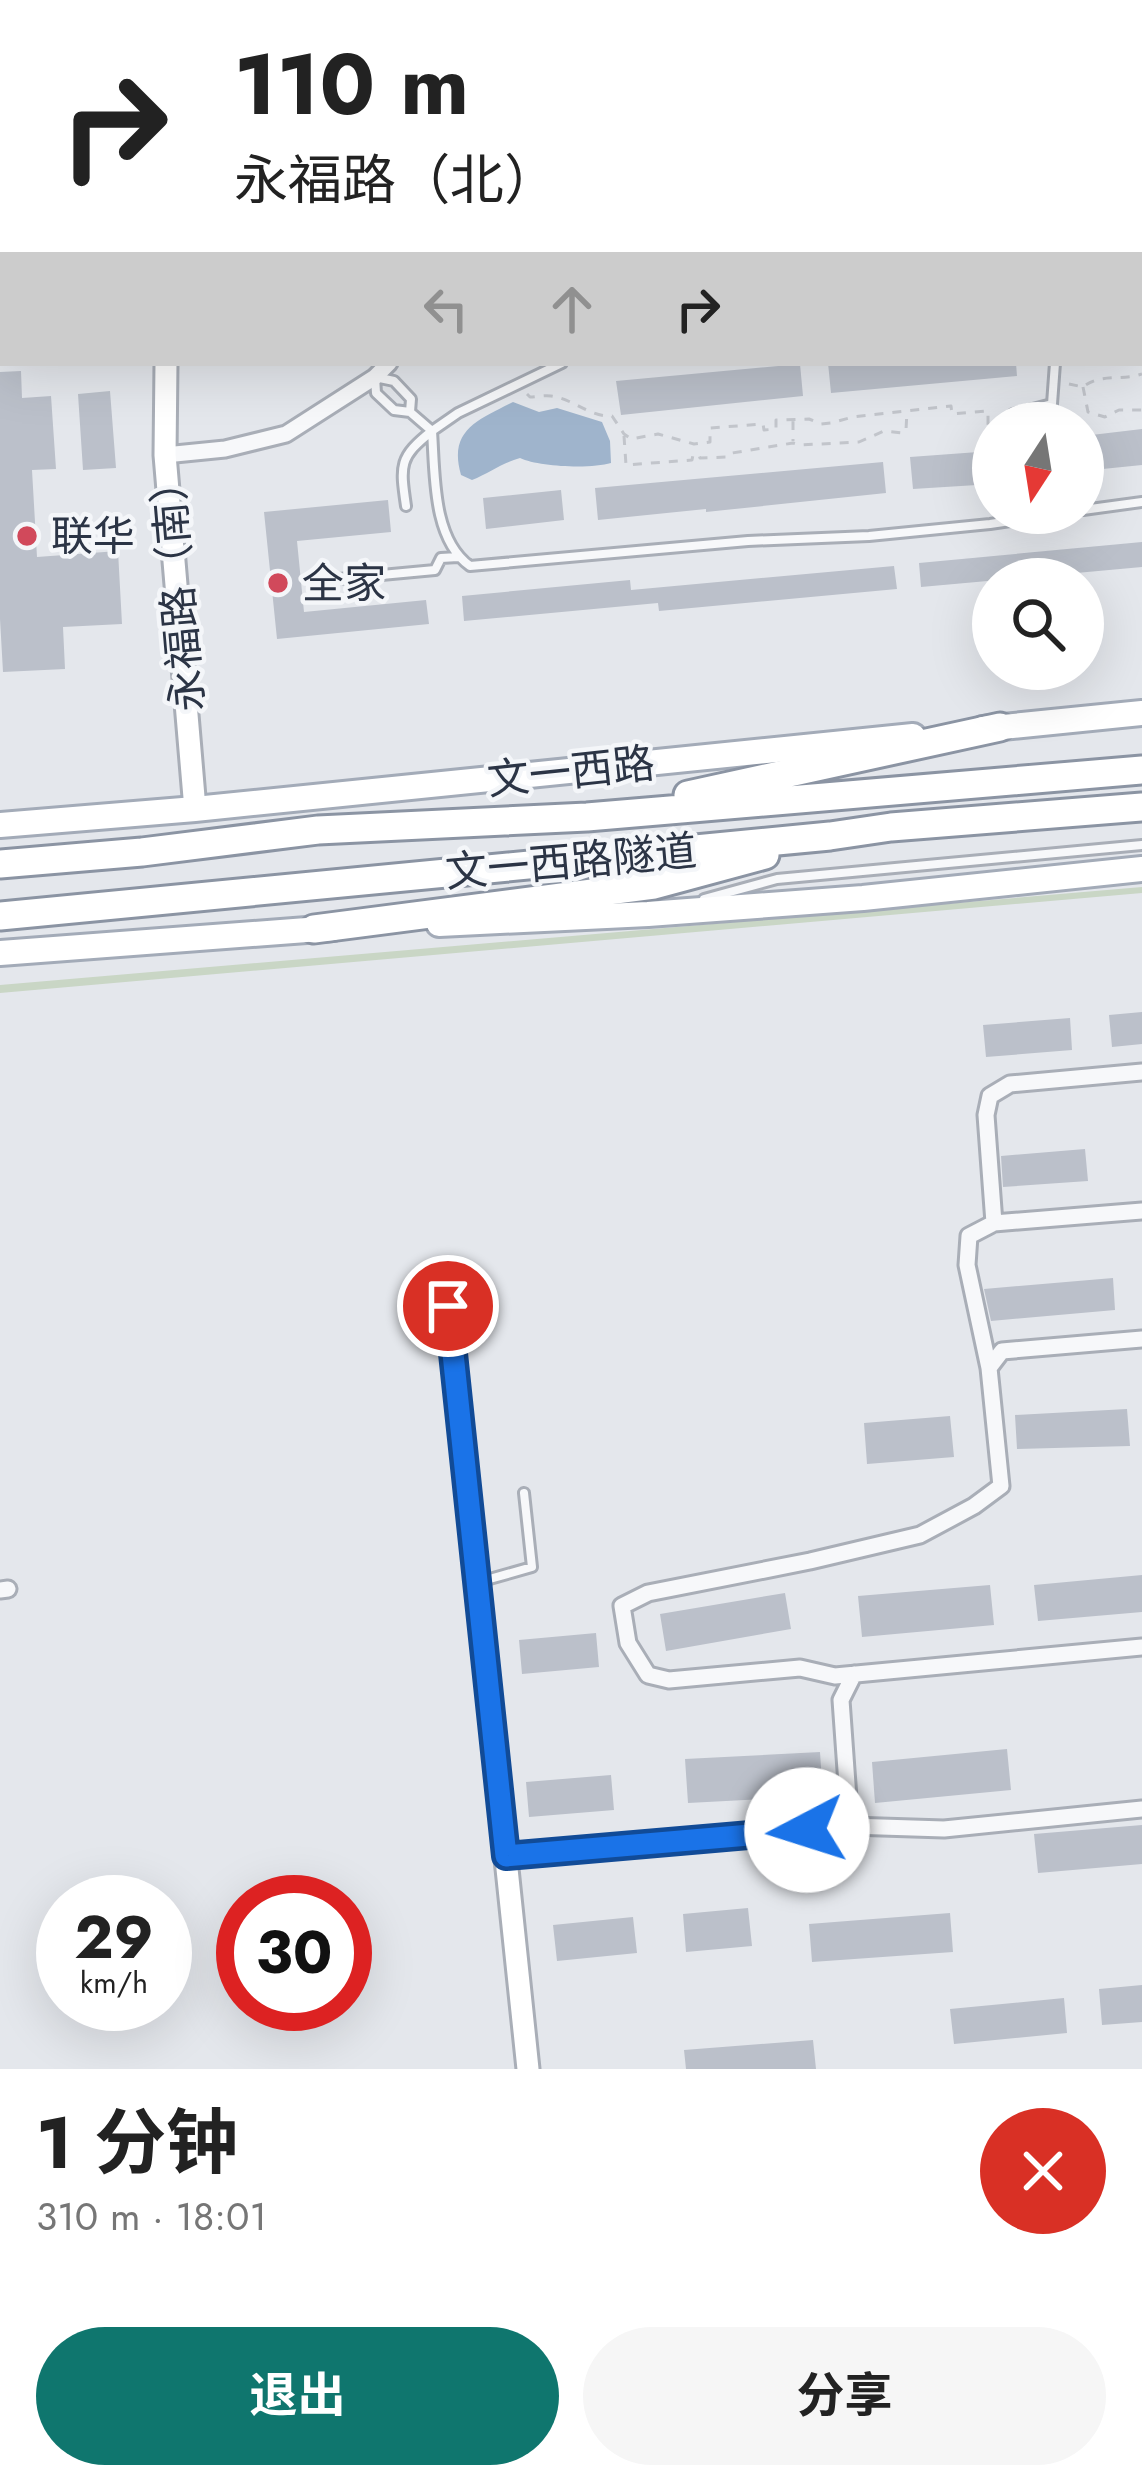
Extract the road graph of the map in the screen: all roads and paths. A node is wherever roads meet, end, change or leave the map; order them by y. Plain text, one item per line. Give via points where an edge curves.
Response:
1 (166, 366) edge
2 (386, 366) edge
3 (556, 366) edge
4 (1055, 366) edge
5 (1142, 374) edge
6 (375, 377) junction
7 (1055, 382) junction
8 (516, 385) junction
9 (1083, 387) junction
10 (1052, 402) edge
11 (1142, 410) edge
12 (907, 411) junction
13 (410, 412) junction
14 (972, 412) edge
15 (793, 422) junction
16 (432, 430) junction
17 (623, 434) junction
18 (793, 443) junction
19 (694, 444) junction
20 (165, 454) junction
21 (693, 455) junction
22 (1142, 502) edge
23 (406, 506) dead end
24 (1104, 507) edge
25 (972, 523) edge
26 (458, 557) junction
27 (328, 580) dead end
28 (1142, 713) edge
29 (1000, 728) junction
30 (1142, 770) edge
31 (1142, 807) edge
32 (195, 809) junction
33 (586, 818) junction
34 (0, 825) edge
35 (830, 836) junction
36 (1142, 845) edge
37 (0, 864) edge
38 (1142, 869) edge
39 (648, 914) junction
40 (0, 916) edge
41 (314, 929) junction
42 (0, 953) edge
43 (1142, 1072) edge
44 (1142, 1210) edge
45 (994, 1223) junction
46 (448, 1306) dead end
47 (1142, 1339) edge
48 (989, 1368) junction
49 (524, 1493) dead end
50 (477, 1582) junction
51 (1142, 1647) edge
52 (854, 1674) junction
53 (1142, 1809) edge
54 (850, 1826) junction
55 (506, 1856) junction
56 (528, 2069) edge

1 - 20 street, 永福路（南）
2 - 6 street
3 - 8 lane
4 - 7 lane
5 - 9 path
6 - 13 lane via 394,381 411,399
6 - 13 lane via 376,394
6 - 20 street via 286,434
7 - 9 path
7 - 10 lane
8 - 16 lane
8 - 17 path via 530,397 548,395 612,416
9 - 11 path via 1088,412
12 - 14 path
12 - 15 path
12 - 18 path via 903,433
13 - 16 lane
15 - 18 path
15 - 19 path via 710,428 710,442
16 - 23 lane via 404,462
16 - 26 lane via 445,538
17 - 19 path
17 - 21 path via 626,465
18 - 21 path via 728,457
19 - 21 path
20 - 32 street, 永福路（南）
22 - 24 lane
25 - 26 lane via 494,565 470,566
26 - 27 lane via 441,558 435,570
28 - 29 main road, 文一西路
29 - 32 main road, 文一西路
29 - 33 highway
30 - 33 highway, 文一西路隧道
31 - 35 highway, 文一西路隧道
32 - 34 main road, 文一西路
33 - 37 highway, 文一西路隧道 via 318,830
35 - 40 highway, 文一西路隧道
35 - 41 highway via 654,885
36 - 39 lane via 777,879
38 - 39 main road
39 - 41 main road
41 - 42 main road
43 - 45 street via 1010,1084 990,1096
44 - 45 street
45 - 48 street via 969,1236
46 - 50 street
47 - 48 street via 1002,1352
48 - 52 street via 1000,1486 974,1506 920,1535 648,1593 622,1606 628,1643 648,1676 669,1681 800,1668
49 - 50 lane via 532,1567
50 - 55 street
51 - 52 street
52 - 54 street via 841,1700
53 - 54 street via 944,1829
54 - 55 street
55 - 56 street

